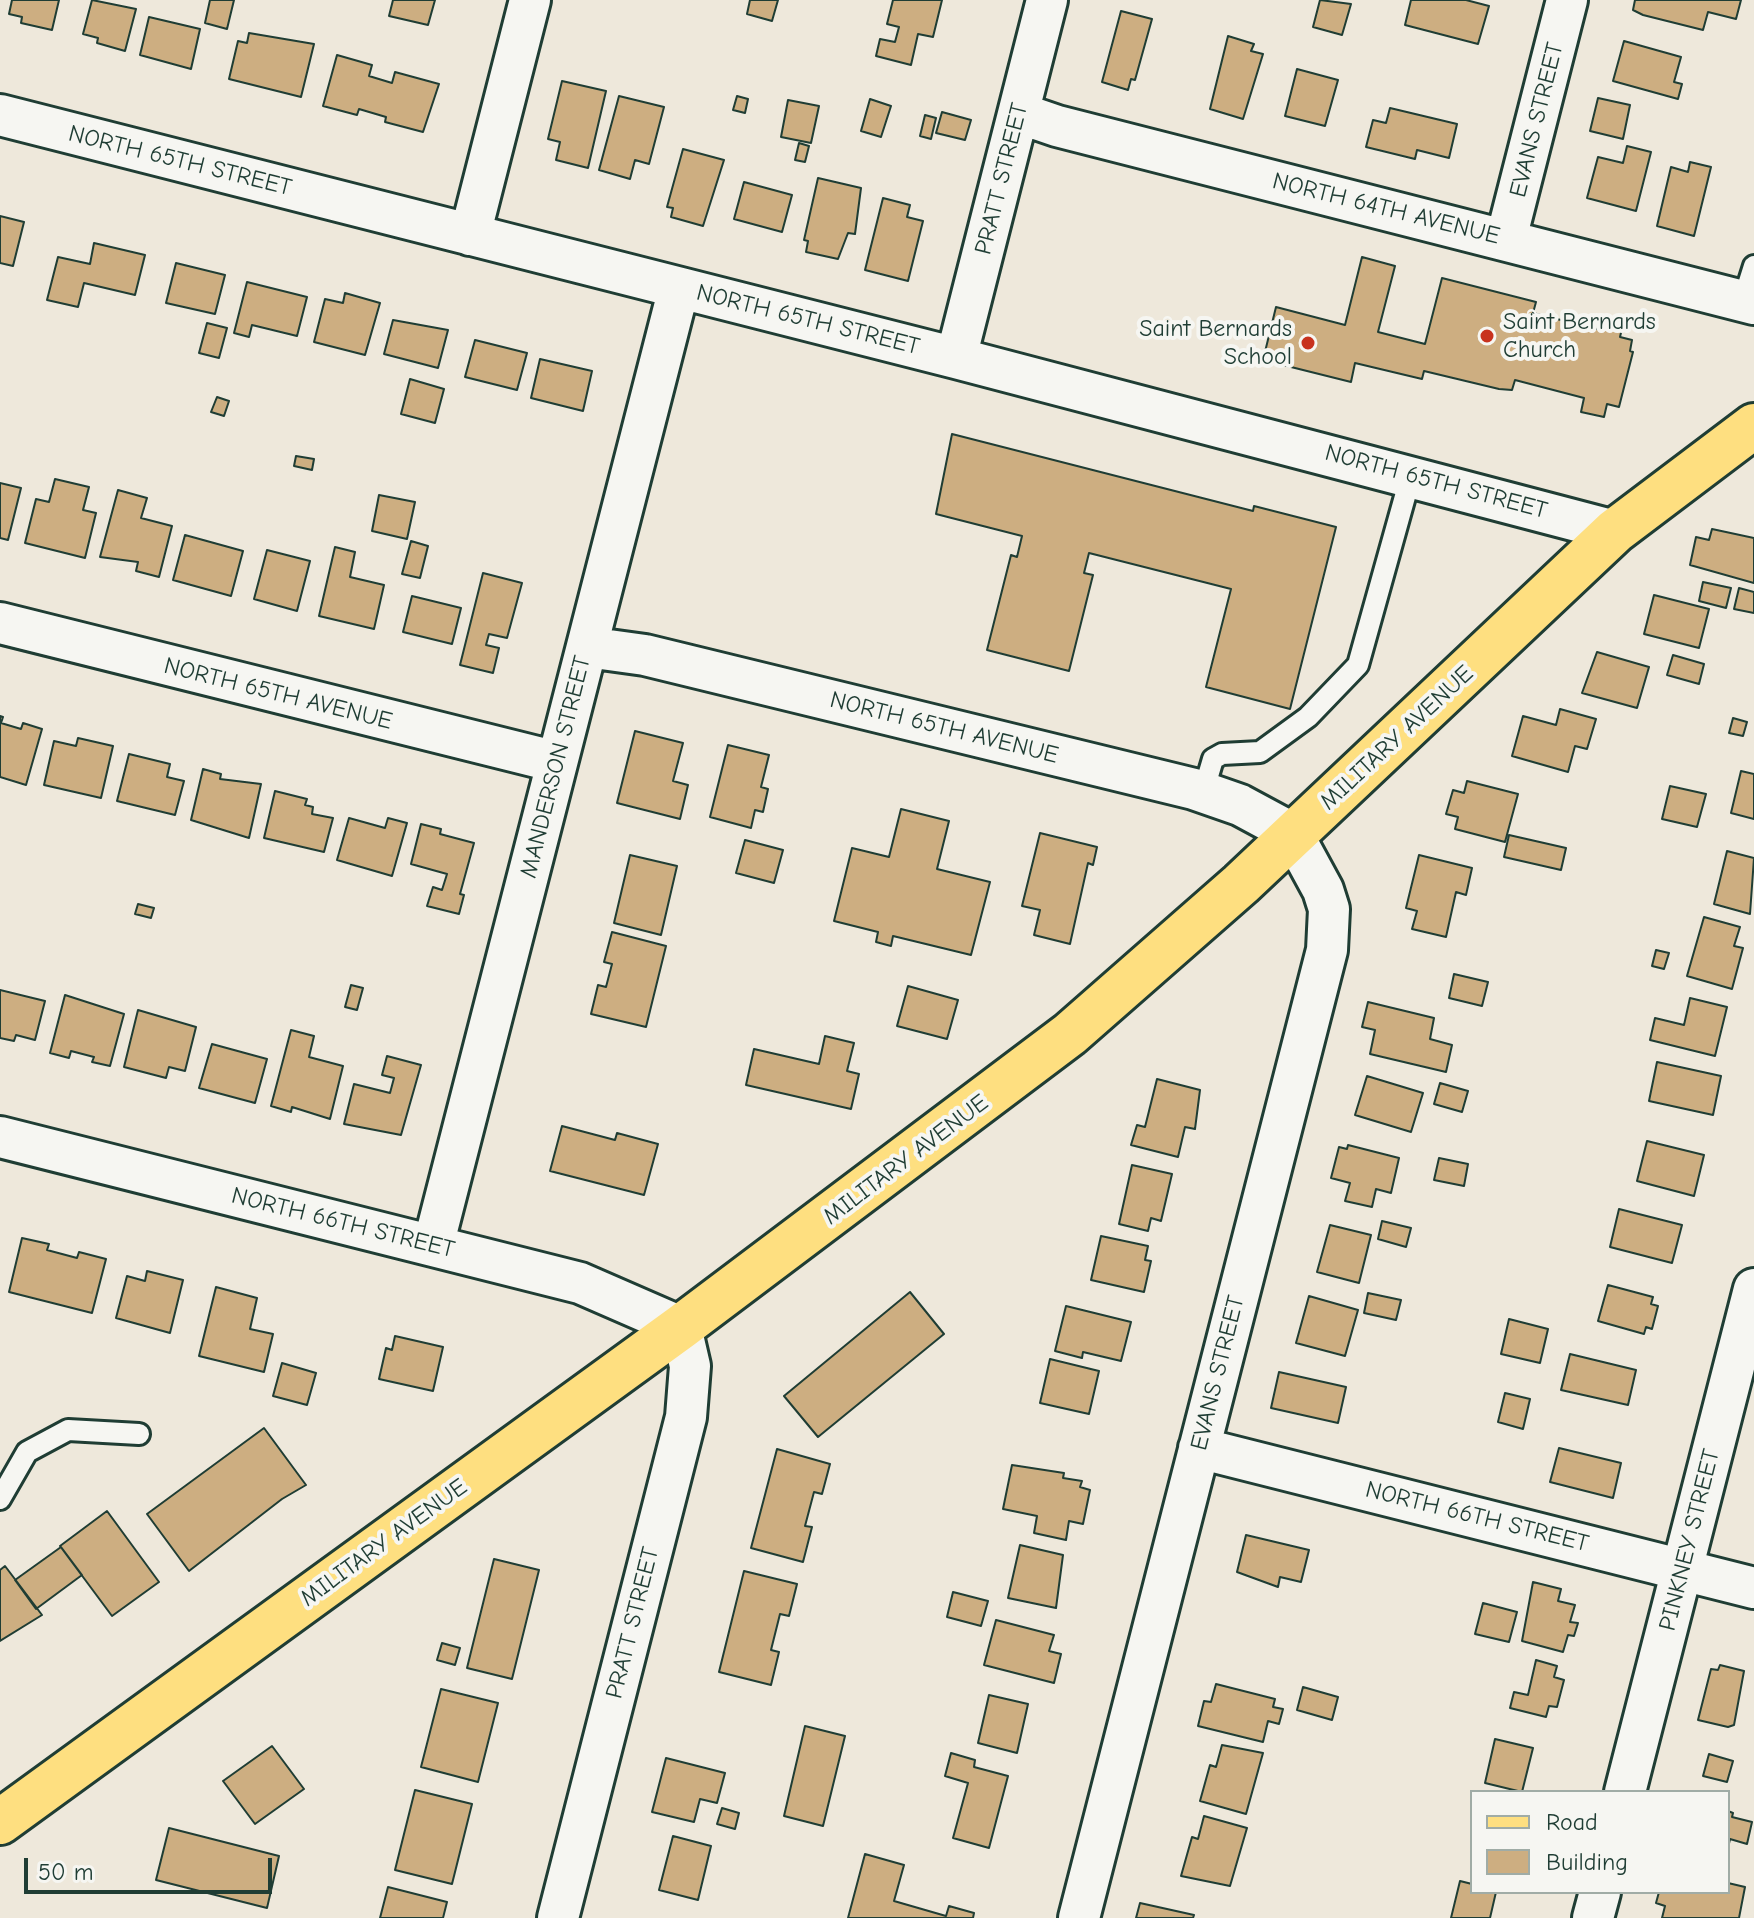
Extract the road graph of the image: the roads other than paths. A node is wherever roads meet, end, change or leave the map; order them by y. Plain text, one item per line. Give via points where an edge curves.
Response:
1 (530, 0) edge
2 (1047, 0) edge
3 (1567, 0) edge
4 (1019, 113) junction
5 (0, 115) edge
6 (470, 235) junction
7 (1506, 239) junction
8 (679, 288) junction
9 (1750, 290) edge
10 (956, 358) junction
11 (1754, 426) edge
12 (1411, 475) junction
13 (1615, 531) junction
14 (0, 623) edge
15 (587, 647) junction
16 (557, 762) junction
17 (1203, 793) junction
18 (1292, 833) junction
19 (0, 1137) edge
20 (433, 1246) junction
21 (1754, 1289) edge
22 (681, 1327) junction
23 (139, 1434) dead end
24 (1199, 1448) junction
25 (0, 1499) edge
26 (1682, 1569) junction
27 (1754, 1588) edge
28 (1626, 1790) edge
29 (0, 1822) edge
30 (1599, 1894) edge
31 (558, 1918) edge
32 (1079, 1918) edge
33 (1593, 1918) edge

1 - 6 street
2 - 4 street, PRATT STREET
3 - 7 street, EVANS STREET
4 - 7 street, NORTH 64TH AVENUE
4 - 10 street, PRATT STREET
5 - 6 street, NORTH 65TH STREET
6 - 8 street, NORTH 65TH STREET
7 - 9 street, NORTH 64TH AVENUE
8 - 10 street, NORTH 65TH STREET
8 - 15 street, MANDERSON STREET
10 - 12 street, NORTH 65TH STREET
11 - 13 main road, MILITARY AVENUE
12 - 13 street, NORTH 65TH STREET
12 - 17 lane via 1358,665 1308,717 1260,752 1213,759
13 - 18 main road, MILITARY AVENUE
14 - 16 street, NORTH 65TH AVENUE
15 - 16 street, MANDERSON STREET
15 - 17 street, NORTH 65TH AVENUE via 645,655
16 - 20 street, MANDERSON STREET
17 - 18 street, NORTH 65TH AVENUE via 1240,805
18 - 22 main road, MILITARY AVENUE via 1070,1034
18 - 24 street, EVANS STREET via 1329,909 1327,950
19 - 20 street, NORTH 66TH STREET
20 - 22 street, NORTH 66TH STREET via 580,1283
21 - 26 street, PINKNEY STREET
22 - 29 main road, MILITARY AVENUE
22 - 31 street, PRATT STREET via 690,1366 686,1417
23 - 25 lane via 68,1430 27,1452
24 - 26 street, NORTH 66TH STREET
24 - 32 street, EVANS STREET
26 - 27 street, NORTH 66TH STREET
26 - 28 street, PINKNEY STREET
30 - 33 street

